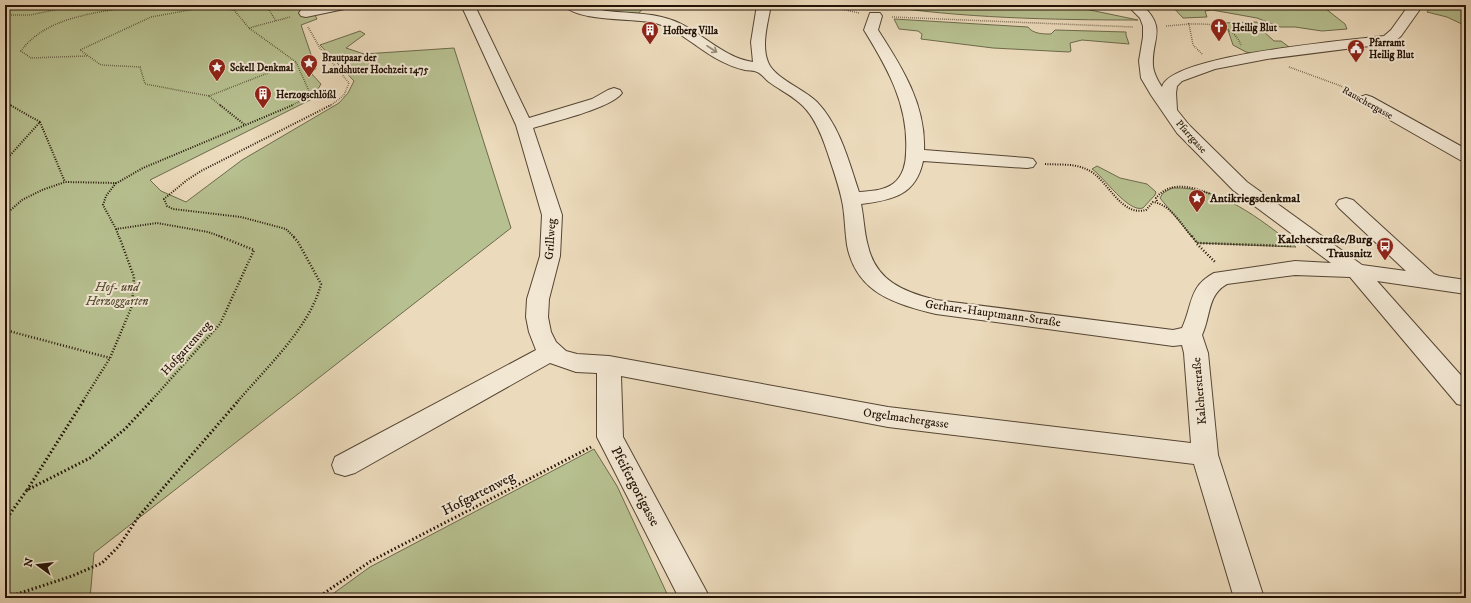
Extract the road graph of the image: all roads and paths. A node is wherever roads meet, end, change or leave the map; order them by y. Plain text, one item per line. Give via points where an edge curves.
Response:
1 (79, 5) edge
2 (140, 5) edge
3 (266, 5) edge
4 (344, 5) edge
5 (464, 5) edge
6 (571, 5) edge
7 (764, 5) edge
8 (823, 5) edge
9 (1134, 5) edge
10 (1416, 5) edge
11 (835, 6) edge
12 (306, 13) joint
13 (5, 15) edge
14 (875, 16) junction
15 (1189, 24) junction
16 (249, 28) junction
17 (1149, 28) junction
18 (88, 56) junction
19 (1267, 56) junction
20 (296, 62) junction
21 (1212, 65) junction
22 (762, 68) junction
23 (614, 93) dead end
24 (209, 96) junction
25 (1366, 100) joint
26 (5, 102) edge
27 (1169, 110) junction
28 (40, 122) junction
29 (246, 125) junction
30 (524, 125) junction
31 (915, 155) junction
32 (1466, 156) edge
33 (5, 161) edge
34 (1027, 163) joint
35 (65, 182) junction
36 (117, 183) junction
37 (1240, 186) junction
38 (850, 199) junction
39 (1157, 202) junction
40 (1346, 204) dead end
41 (5, 216) edge
42 (116, 229) junction
43 (1197, 243) junction
44 (1296, 247) dead end
45 (1356, 270) junction
46 (1228, 277) junction
47 (1466, 278) edge
48 (1429, 281) junction
49 (1466, 287) edge
50 (5, 330) edge
51 (1190, 335) junction
52 (551, 352) junction
53 (110, 358) junction
54 (609, 365) junction
55 (1466, 397) edge
56 (610, 436) junction
57 (1205, 456) junction
58 (344, 465) dead end
59 (27, 490) junction
60 (5, 521) edge
61 (5, 598) edge
62 (317, 598) edge
63 (695, 598) edge
64 (1249, 598) edge

1 - 13 path via 30,15
2 - 18 path via 79,18 48,28 29,39 21,51 31,58
3 - 16 path via 276,21
4 - 12 street
5 - 30 street, Grillweg via 468,6
6 -> 22 street, Gerhart-Hauptmann-Straße via 594,14 663,21 736,63
7 - 22 street via 758,52
8 - 11 path, Rauschergasse
9 - 17 street via 1149,22
10 - 19 street, Pfarrgasse via 1410,10 1396,34 1388,40
11 - 14 path, Rauschergasse
12 - 61 path via 307,25 320,48 349,83 346,92 325,109 201,171 164,199 166,206 173,209 242,217 286,229 298,242 321,284 312,309 296,333 139,516 120,546 102,563 72,576
14 - 17 path, Rauschergasse
14 - 31 street via 872,30 901,80 915,117
15 - 17 path, Rauschergasse
15 - 19 path, Rauschergasse via 1211,24 1227,28 1235,34 1242,48
15 - 21 path via 1193,45
16 - 18 path via 234,10 206,7 151,17 80,50
16 - 20 path
17 - 27 street via 1146,68
18 - 24 path via 101,65 140,67 145,84
19 - 21 street, Pfarrgasse
19 - 25 path, Rauschergasse via 1295,70 1341,86
20 - 24 path
20 - 29 path via 309,91 303,100
21 - 27 street, Pfarrgasse via 1177,78 1170,84
22 - 38 street, Gerhart-Hauptmann-Straße via 803,97 818,113 832,141
23 - 30 street via 598,102
24 - 29 path
25 - 32 street, Rauschergasse
26 - 28 path
27 - 37 street, Pfarrgasse via 1183,129
28 - 33 path
28 - 35 path
29 - 36 path via 143,168
30 - 52 street, Grillweg via 552,215 550,256 538,299 537,317 540,332
31 - 34 street
31 - 38 street via 911,174 897,190 884,195
34 - 39 path via 1065,165 1088,170 1094,173 1118,199 1139,212
35 - 36 path
35 - 41 path via 22,200
36 - 42 path, Hofgartenweg via 104,196 103,207
37 - 39 path via 1232,187 1221,198 1190,188 1169,187 1158,193
37 - 45 street, Pfarrgasse
38 - 51 street, Gerhart-Hauptmann-Straße via 855,223 855,242 861,260 877,282 905,298 936,306 1173,338
39 - 43 path via 1164,205
40 - 48 street
42 - 53 path, Hofgartenweg via 134,277 132,306
42 - 59 path, Hofgartenweg via 157,223 208,232 254,250 220,324 125,429 90,458
43 - 44 path
43 - 46 path
45 - 46 street via 1295,268
45 - 48 street
45 - 55 street
46 - 51 street via 1207,287
47 - 48 street
48 - 49 street
50 - 53 path
51 - 57 street, Kalcherstraße via 1196,353
52 - 54 street via 558,357 576,362
52 - 58 street
53 - 59 path, Hofgartenweg
54 - 56 street, Pfeifergorigasse
54 - 57 street, Orgelmachergasse via 888,417
56 - 62 path, Hofgartenweg via 370,561
56 - 63 street, Pfeifergorigasse
57 - 64 street, Kalcherstraße
59 - 60 path, Hofgartenweg

